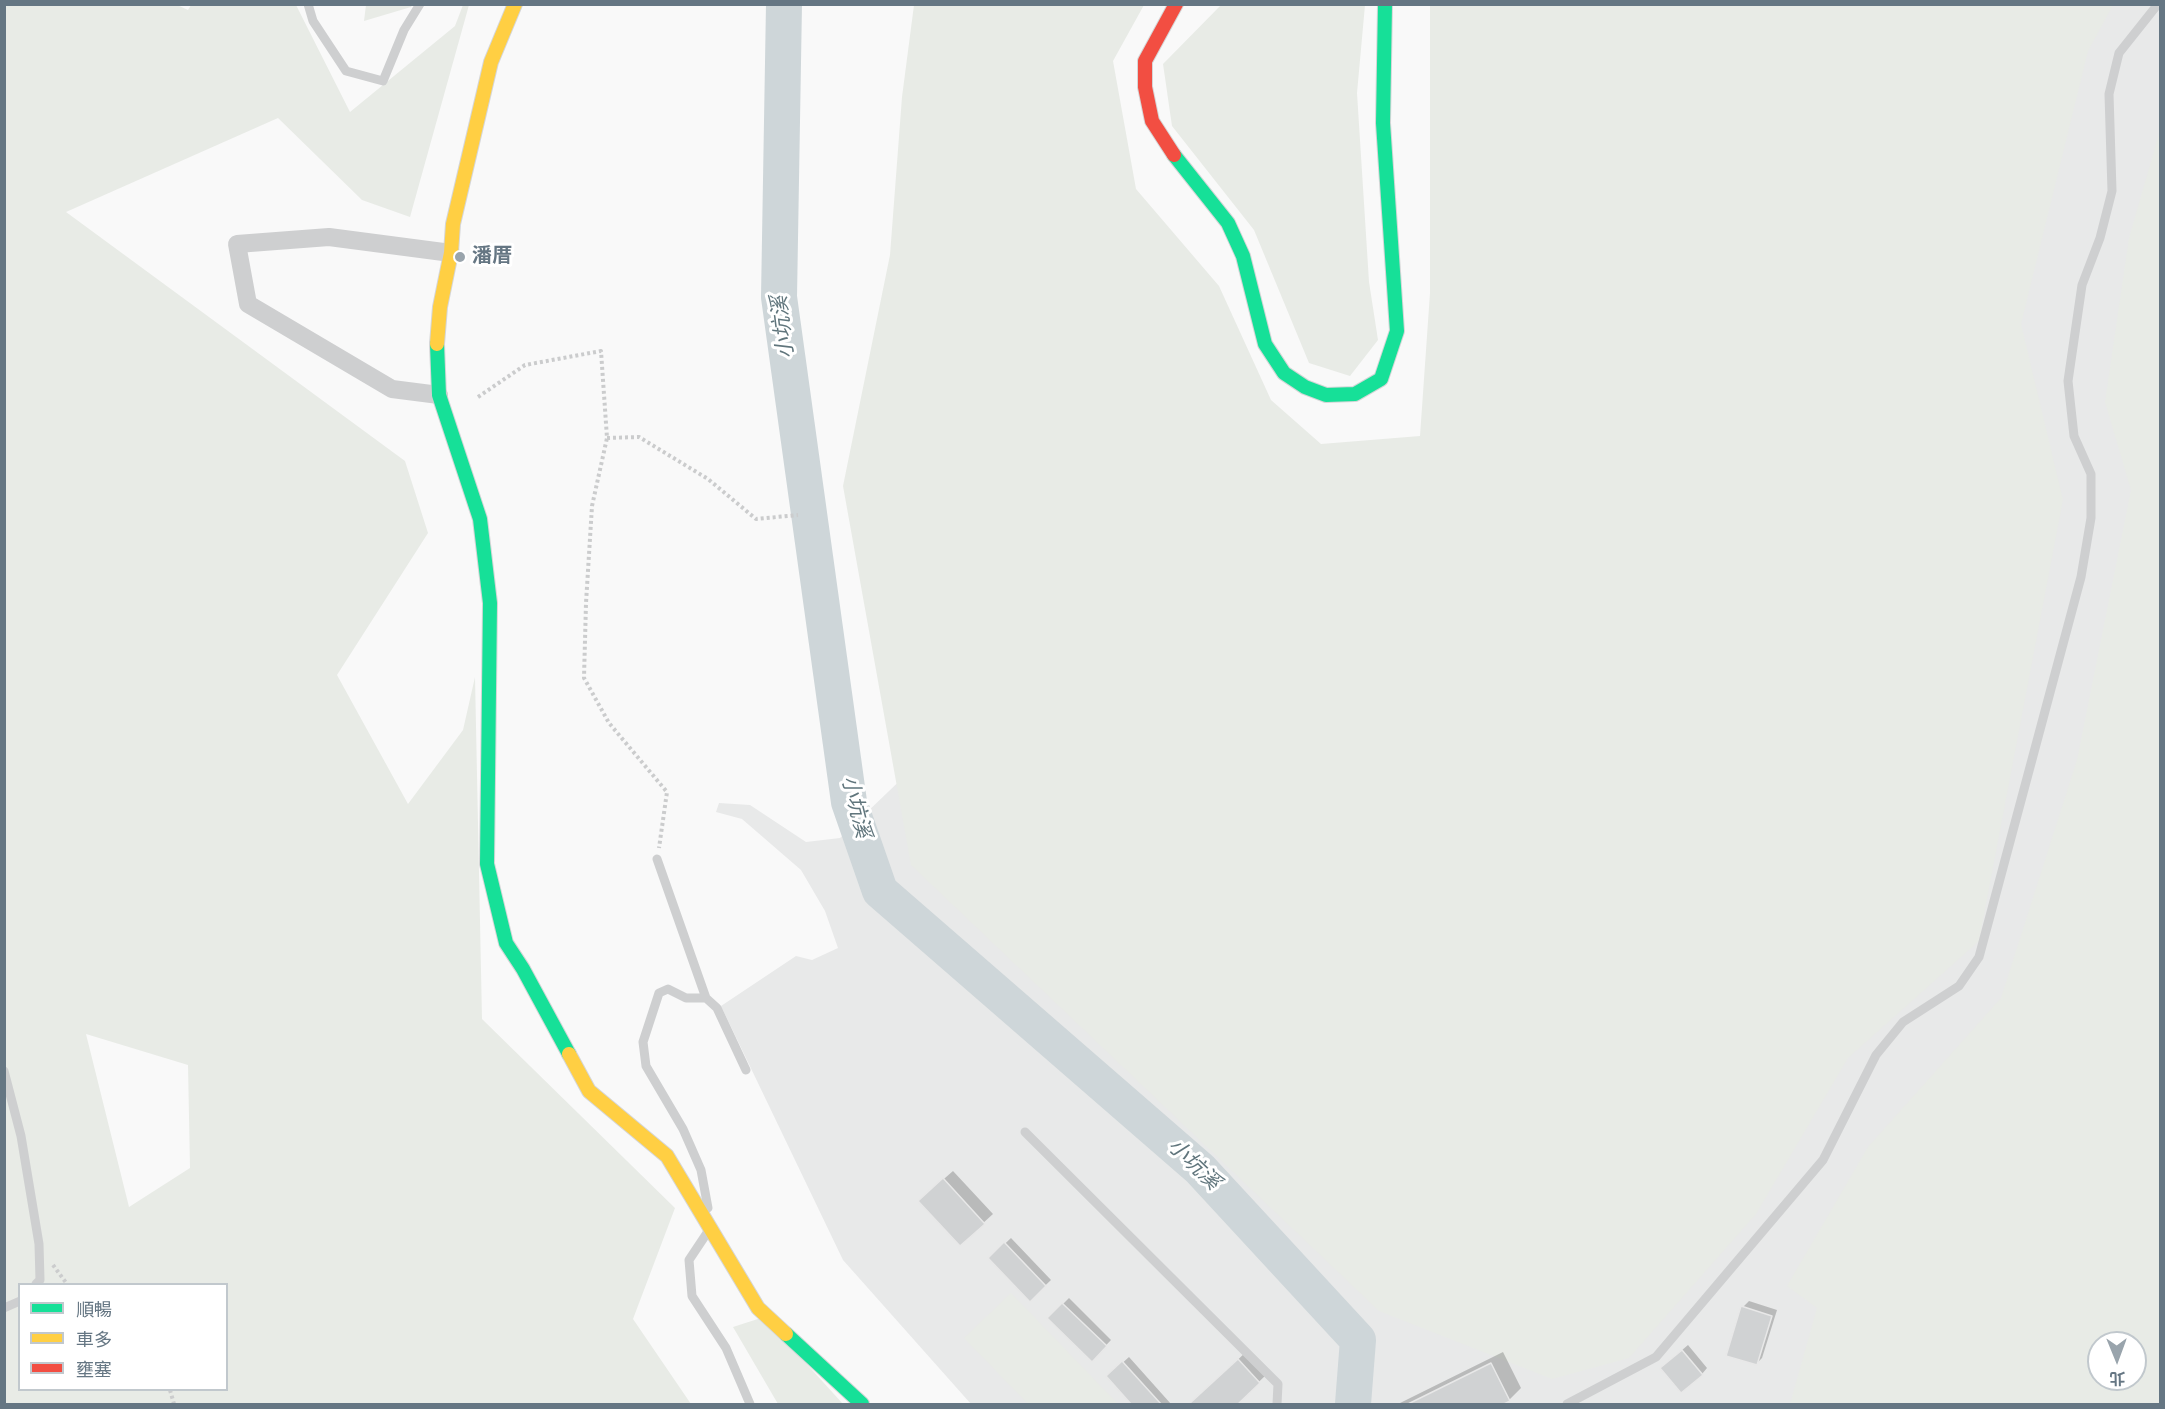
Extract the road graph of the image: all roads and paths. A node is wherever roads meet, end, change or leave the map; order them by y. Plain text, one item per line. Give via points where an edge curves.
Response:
1 (308, 4) edge
2 (420, 4) edge
3 (515, 4) edge
4 (1176, 4) edge
5 (1385, 4) edge
6 (2158, 4) edge
7 (450, 253) junction
8 (439, 395) junction
9 (478, 397) dead end
10 (607, 438) junction
11 (798, 515) dead end
12 (657, 859) joint
13 (706, 998) junction
14 (746, 1070) dead end
15 (4, 1071) edge
16 (1025, 1132) dead end
17 (711, 1228) junction
18 (37, 1283) edge
19 (18, 1302) edge
20 (4, 1308) edge
21 (1572, 1403) edge
22 (750, 1404) edge
23 (862, 1404) edge
24 (1276, 1404) edge

1 - 2 lane via 313,21 346,71 383,81 404,30
3 - 7 street via 491,62 453,224
4 - 5 street via 1145,62 1152,121 1228,223 1243,256 1265,344 1284,373 1326,395 1355,394 1381,379 1397,331 1383,123
6 - 21 lane via 2119,53 2109,94 2112,191 2082,285 2068,381 2074,436 2091,474 2091,518 2081,577 1979,957 1959,987 1903,1022 1876,1055 1823,1160 1656,1357
7 - 8 street via 440,307
7 - 8 street via 329,237 237,243 248,304 392,388
8 - 17 street via 480,519 490,603 487,864 506,943 589,1091 667,1156
9 - 10 path via 525,364 601,351
10 - 11 path via 639,436 708,479 756,519
10 - 12 path via 592,506 584,678 609,723 667,792
12 - 13 lane
13 - 14 lane via 717,1008
13 - 17 lane via 686,998 668,989 659,993 643,1042 646,1066 683,1129 701,1170
15 - 18 lane via 21,1136 39,1244
16 - 24 lane via 1278,1384
17 - 22 lane via 689,1260 692,1296 726,1348
17 - 23 street via 758,1308
19 - 20 lane

